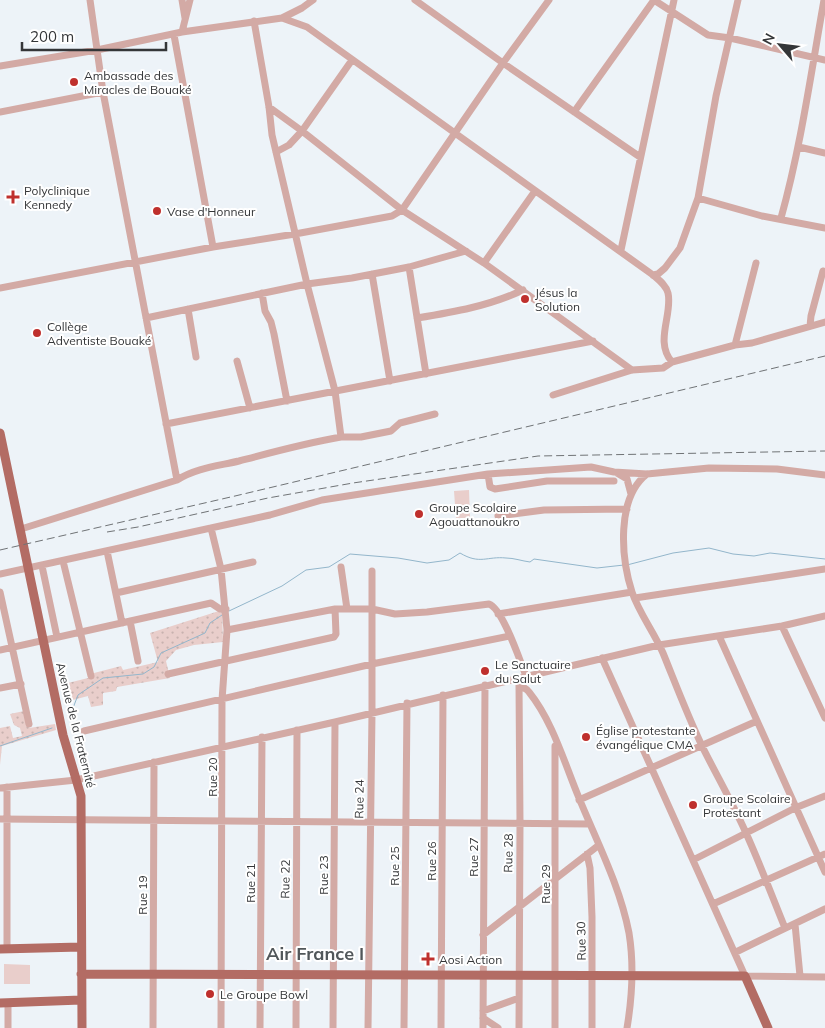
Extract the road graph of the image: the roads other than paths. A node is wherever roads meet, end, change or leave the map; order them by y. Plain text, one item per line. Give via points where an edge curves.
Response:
1 (90, 0) edge
2 (182, 0) edge
3 (190, 0) edge
4 (313, 0) edge
5 (416, 0) edge
6 (549, 0) edge
7 (654, 0) edge
8 (674, 0) edge
9 (738, 0) edge
10 (824, 0) edge
11 (672, 12) junction
12 (282, 18) junction
13 (186, 21) junction
14 (254, 21) junction
15 (182, 32) junction
16 (174, 35) junction
17 (730, 38) junction
18 (97, 50) junction
19 (814, 57) junction
20 (352, 60) junction
21 (825, 60) edge
22 (503, 63) junction
23 (0, 66) edge
24 (103, 92) junction
25 (269, 107) junction
26 (0, 112) edge
27 (574, 112) junction
28 (302, 131) junction
29 (455, 134) junction
30 (799, 147) junction
31 (276, 152) junction
32 (825, 153) edge
33 (640, 157) junction
34 (535, 191) junction
35 (698, 198) junction
36 (402, 210) junction
37 (781, 218) junction
38 (825, 228) edge
39 (295, 234) junction
40 (213, 247) junction
41 (621, 250) junction
42 (466, 251) junction
43 (135, 262) junction
44 (484, 263) junction
45 (756, 263) dead end
46 (409, 267) junction
47 (823, 270) dead end
48 (372, 274) junction
49 (653, 274) junction
50 (307, 284) junction
51 (0, 288) edge
52 (523, 290) junction
53 (262, 293) junction
54 (188, 309) junction
55 (146, 318) junction
56 (417, 318) junction
57 (825, 322) edge
58 (810, 326) junction
59 (593, 341) junction
60 (735, 345) junction
61 (196, 357) dead end
62 (237, 361) dead end
63 (672, 362) junction
64 (632, 370) junction
65 (426, 374) junction
66 (390, 380) junction
67 (335, 391) junction
68 (553, 395) dead end
69 (286, 401) junction
70 (250, 408) junction
71 (435, 414) dead end
72 (166, 424) junction
73 (0, 433) edge
74 (341, 437) junction
75 (614, 472) junction
76 (488, 474) junction
77 (646, 474) junction
78 (825, 475) edge
79 (177, 480) junction
80 (614, 481) dead end
81 (631, 495) junction
82 (627, 509) junction
83 (498, 516) dead end
84 (211, 528) junction
85 (21, 529) junction
86 (107, 551) junction
87 (63, 561) junction
88 (253, 562) dead end
89 (42, 566) junction
90 (341, 567) dead end
91 (825, 568) edge
92 (28, 569) junction
93 (222, 569) junction
94 (372, 571) dead end
95 (0, 574) edge
96 (0, 592) edge
97 (116, 593) junction
98 (634, 595) junction
99 (335, 608) junction
100 (226, 609) junction
101 (347, 609) junction
102 (372, 609) junction
103 (2, 613) edge
104 (498, 614) junction
105 (825, 616) edge
106 (130, 621) junction
107 (122, 623) junction
108 (782, 626) junction
109 (227, 630) junction
110 (80, 632) junction
111 (510, 636) junction
112 (719, 636) junction
113 (57, 638) junction
114 (43, 640) junction
115 (659, 645) junction
116 (12, 648) junction
117 (0, 650) edge
118 (602, 658) junction
119 (138, 661) dead end
120 (226, 662) junction
121 (372, 664) junction
122 (168, 674) dead end
123 (90, 676) dead end
124 (522, 677) junction
125 (21, 684) junction
126 (485, 685) junction
127 (519, 687) junction
128 (0, 688) edge
129 (443, 695) junction
130 (222, 700) junction
131 (407, 703) junction
132 (372, 713) junction
133 (825, 718) edge
134 (757, 721) junction
135 (335, 722) junction
136 (29, 724) dead end
137 (297, 730) junction
138 (84, 731) dead end
139 (262, 737) junction
140 (555, 741) junction
141 (223, 746) junction
142 (702, 746) junction
143 (154, 762) junction
144 (652, 768) junction
145 (76, 780) junction
146 (4, 787) edge
147 (825, 796) edge
148 (579, 800) junction
149 (796, 808) junction
150 (4, 819) edge
151 (82, 820) junction
152 (154, 820) junction
153 (223, 821) junction
154 (261, 821) junction
155 (297, 822) junction
156 (334, 822) junction
157 (370, 822) junction
158 (406, 822) junction
159 (442, 822) junction
160 (484, 823) junction
161 (520, 823) junction
162 (556, 823) junction
163 (590, 824) junction
164 (746, 833) junction
165 (599, 845) junction
166 (588, 854) junction
167 (822, 856) edge
168 (693, 860) junction
169 (825, 872) edge
170 (556, 879) junction
171 (765, 880) junction
172 (713, 904) junction
173 (518, 908) junction
174 (825, 909) edge
175 (796, 924) junction
176 (785, 928) junction
177 (483, 935) junction
178 (81, 947) junction
179 (3, 949) edge
180 (736, 952) junction
181 (81, 974) junction
182 (153, 975) junction
183 (222, 975) junction
184 (260, 975) junction
185 (296, 975) junction
186 (333, 975) junction
187 (369, 975) junction
188 (404, 975) junction
189 (441, 975) junction
190 (483, 976) junction
191 (519, 976) junction
192 (555, 976) junction
193 (593, 976) junction
194 (632, 976) junction
195 (746, 976) junction
196 (800, 976) junction
197 (825, 977) edge
198 (519, 998) junction
199 (81, 1000) junction
200 (4, 1003) edge
201 (483, 1014) junction
202 (8, 1028) edge
203 (82, 1028) edge
204 (153, 1028) edge
205 (221, 1028) edge
206 (260, 1028) edge
207 (296, 1028) edge
208 (333, 1028) edge
209 (368, 1028) edge
210 (404, 1028) edge
211 (441, 1028) edge
212 (483, 1028) edge
213 (498, 1028) edge
214 (519, 1028) edge
215 (554, 1028) edge
216 (592, 1028) edge
217 (627, 1028) edge
218 (768, 1028) edge

1 - 18 street
2 - 13 street
3 - 13 street
4 - 12 street
5 - 22 street
6 - 22 street
7 - 11 street
7 - 27 street
8 - 11 street
9 - 17 street
10 - 19 street
11 - 17 street via 708,35
11 - 33 street
12 - 14 street
12 - 20 street via 307,27
13 - 15 street
14 - 15 street
14 - 25 street
15 - 16 street
16 - 18 street
16 - 40 street
17 - 19 street
17 - 35 street
18 - 23 street
18 - 24 street
19 - 21 street
19 - 30 street
20 - 28 street
20 - 29 street
22 - 27 street
22 - 29 street
24 - 26 street
24 - 43 street
25 - 28 street
25 - 31 street
27 - 33 street
28 - 31 street via 289,145
28 - 36 street
29 - 34 street
29 - 36 street
30 - 32 street
30 - 37 street
31 - 39 street
33 - 41 street
34 - 41 street
34 - 44 street
35 - 37 street via 762,216
35 - 49 street via 680,248 665,268
36 - 39 street via 392,216
36 - 42 street
37 - 38 street
39 - 40 street
39 - 50 street
40 - 43 street
41 - 49 street
42 - 44 street
42 - 46 street
43 - 51 street
43 - 55 street
44 - 52 street
45 - 60 street
46 - 48 street
46 - 56 street
47 - 58 street
48 - 50 street
48 - 66 street
49 - 63 street via 669,294 664,344 666,356
50 - 53 street
50 - 67 street
52 - 56 street via 480,306
52 - 59 street
53 - 54 street
53 - 69 street via 274,334
54 - 55 street
54 - 61 street
55 - 72 street
56 - 65 street
57 - 58 street
58 - 60 street
59 - 64 street
59 - 65 street
60 - 63 street
62 - 70 street
63 - 64 street via 663,368
64 - 68 street
65 - 66 street
66 - 67 street
67 - 69 street
67 - 74 street
69 - 70 street
70 - 72 street
71 - 74 street via 400,423 391,431
72 - 79 street
73 - 85 main road, Avenue de la Fraternité
74 - 79 street via 208,467
75 - 76 street via 591,467
75 - 77 street
75 - 81 street via 627,479
76 - 80 street via 490,487 494,489 547,481
76 - 84 street via 322,500
77 - 78 street via 710,468 777,469
77 - 81 street
79 - 85 street
81 - 82 street
82 - 83 street via 544,510
82 - 98 street via 623,534
84 - 86 street
84 - 93 street, Rue 20
85 - 92 main road, Avenue de la Fraternité
86 - 87 street
86 - 97 street
87 - 89 street
87 - 110 street
88 - 93 street
89 - 92 street
89 - 113 street
90 - 101 street
91 - 98 street
92 - 95 street
92 - 114 main road, Avenue de la Fraternité
93 - 97 street
93 - 100 street, Rue 20
94 - 102 street, Rue 24
96 - 103 street
97 - 107 street
98 - 104 street
98 - 115 street
99 - 101 street
99 - 109 street
99 - 120 street via 334,637
100 - 106 street via 211,603
100 - 109 street, Rue 20
101 - 102 street
102 - 104 street via 395,614 489,604
102 - 121 street, Rue 24
103 - 116 street
104 - 111 street, Rue 28
105 - 108 street
106 - 107 street
106 - 119 street
107 - 110 street
108 - 112 street
108 - 133 street
109 - 120 street, Rue 20
110 - 113 street
110 - 123 street
111 - 121 street
111 - 124 street, Rue 28
112 - 115 street
112 - 134 street
113 - 114 street
114 - 116 street
114 - 145 main road, Avenue de la Fraternité
115 - 118 street
115 - 142 street
116 - 117 street
116 - 125 street
118 - 124 street
118 - 144 street
120 - 122 street
120 - 130 street, Rue 20
121 - 130 street
121 - 132 street, Rue 24
124 - 126 street
124 - 127 street, Rue 28
125 - 128 street
125 - 136 street
126 - 129 street
126 - 160 street, Rue 27
127 - 140 street via 529,692
127 - 161 street, Rue 28
129 - 131 street
129 - 159 street, Rue 26
130 - 138 street
130 - 141 street, Rue 20
131 - 132 street
131 - 158 street, Rue 25
132 - 135 street
132 - 157 street, Rue 24
134 - 142 street
134 - 149 street
135 - 137 street
135 - 156 street, Rue 23
137 - 139 street
137 - 155 street, Rue 22
139 - 141 street
139 - 154 street, Rue 21
140 - 148 street
140 - 162 street, Rue 29
141 - 143 street
141 - 153 street, Rue 20
142 - 144 street
142 - 164 street
143 - 145 street
143 - 152 street, Rue 19
144 - 148 street
144 - 168 street
145 - 146 street
145 - 151 main road, Avenue de la Fraternité via 81,796
146 - 150 street
147 - 149 street
148 - 163 street
149 - 164 street
149 - 167 street
150 - 151 street
150 - 179 street
151 - 152 street
151 - 178 main road, Avenue de la Fraternité
152 - 153 street
152 - 182 street, Rue 19
153 - 154 street
153 - 183 street, Rue 20
154 - 155 street
154 - 184 street, Rue 21
155 - 156 street
155 - 185 street, Rue 22
156 - 157 street
156 - 186 street, Rue 23
157 - 158 street
157 - 187 street, Rue 24
158 - 159 street
158 - 188 street, Rue 25
159 - 160 street
159 - 189 street, Rue 26
160 - 161 street
160 - 177 street, Rue 27
161 - 162 street
161 - 173 street, Rue 28
162 - 163 street
162 - 170 street, Rue 29
163 - 165 street
164 - 168 street
164 - 171 street
165 - 166 street
165 - 194 street via 627,927
166 - 170 street
166 - 193 street, Rue 30
167 - 169 street
167 - 171 street
168 - 172 street
170 - 173 street
170 - 192 street, Rue 29
171 - 172 street
171 - 176 street
172 - 180 street
173 - 177 street
173 - 191 street, Rue 28
174 - 175 street
175 - 176 street
175 - 196 street
176 - 180 street
177 - 190 street, Rue 27
178 - 179 main road
178 - 181 main road, Avenue de la Fraternité
180 - 195 street
181 - 182 main road
181 - 199 main road, Avenue de la Fraternité
182 - 183 main road
182 - 204 street, Rue 19
183 - 184 main road
183 - 205 street, Rue 20
184 - 185 main road
184 - 206 street, Rue 21
185 - 186 main road
185 - 207 street, Rue 22
186 - 187 main road
186 - 208 street, Rue 23
187 - 188 main road
187 - 209 street, Rue 24
188 - 189 main road
188 - 210 street, Rue 25
189 - 190 main road
189 - 211 street, Rue 26
190 - 191 main road
190 - 201 street, Rue 27
191 - 192 main road
191 - 198 street, Rue 28
192 - 193 main road
192 - 215 street, Rue 29
193 - 194 main road
193 - 216 street, Rue 30
194 - 195 main road
194 - 217 street
195 - 196 street
195 - 218 main road
196 - 197 street
198 - 201 street
198 - 214 street, Rue 28
199 - 200 main road
199 - 203 main road, Avenue de la Fraternité
200 - 202 street
201 - 212 street, Rue 27
201 - 213 street

